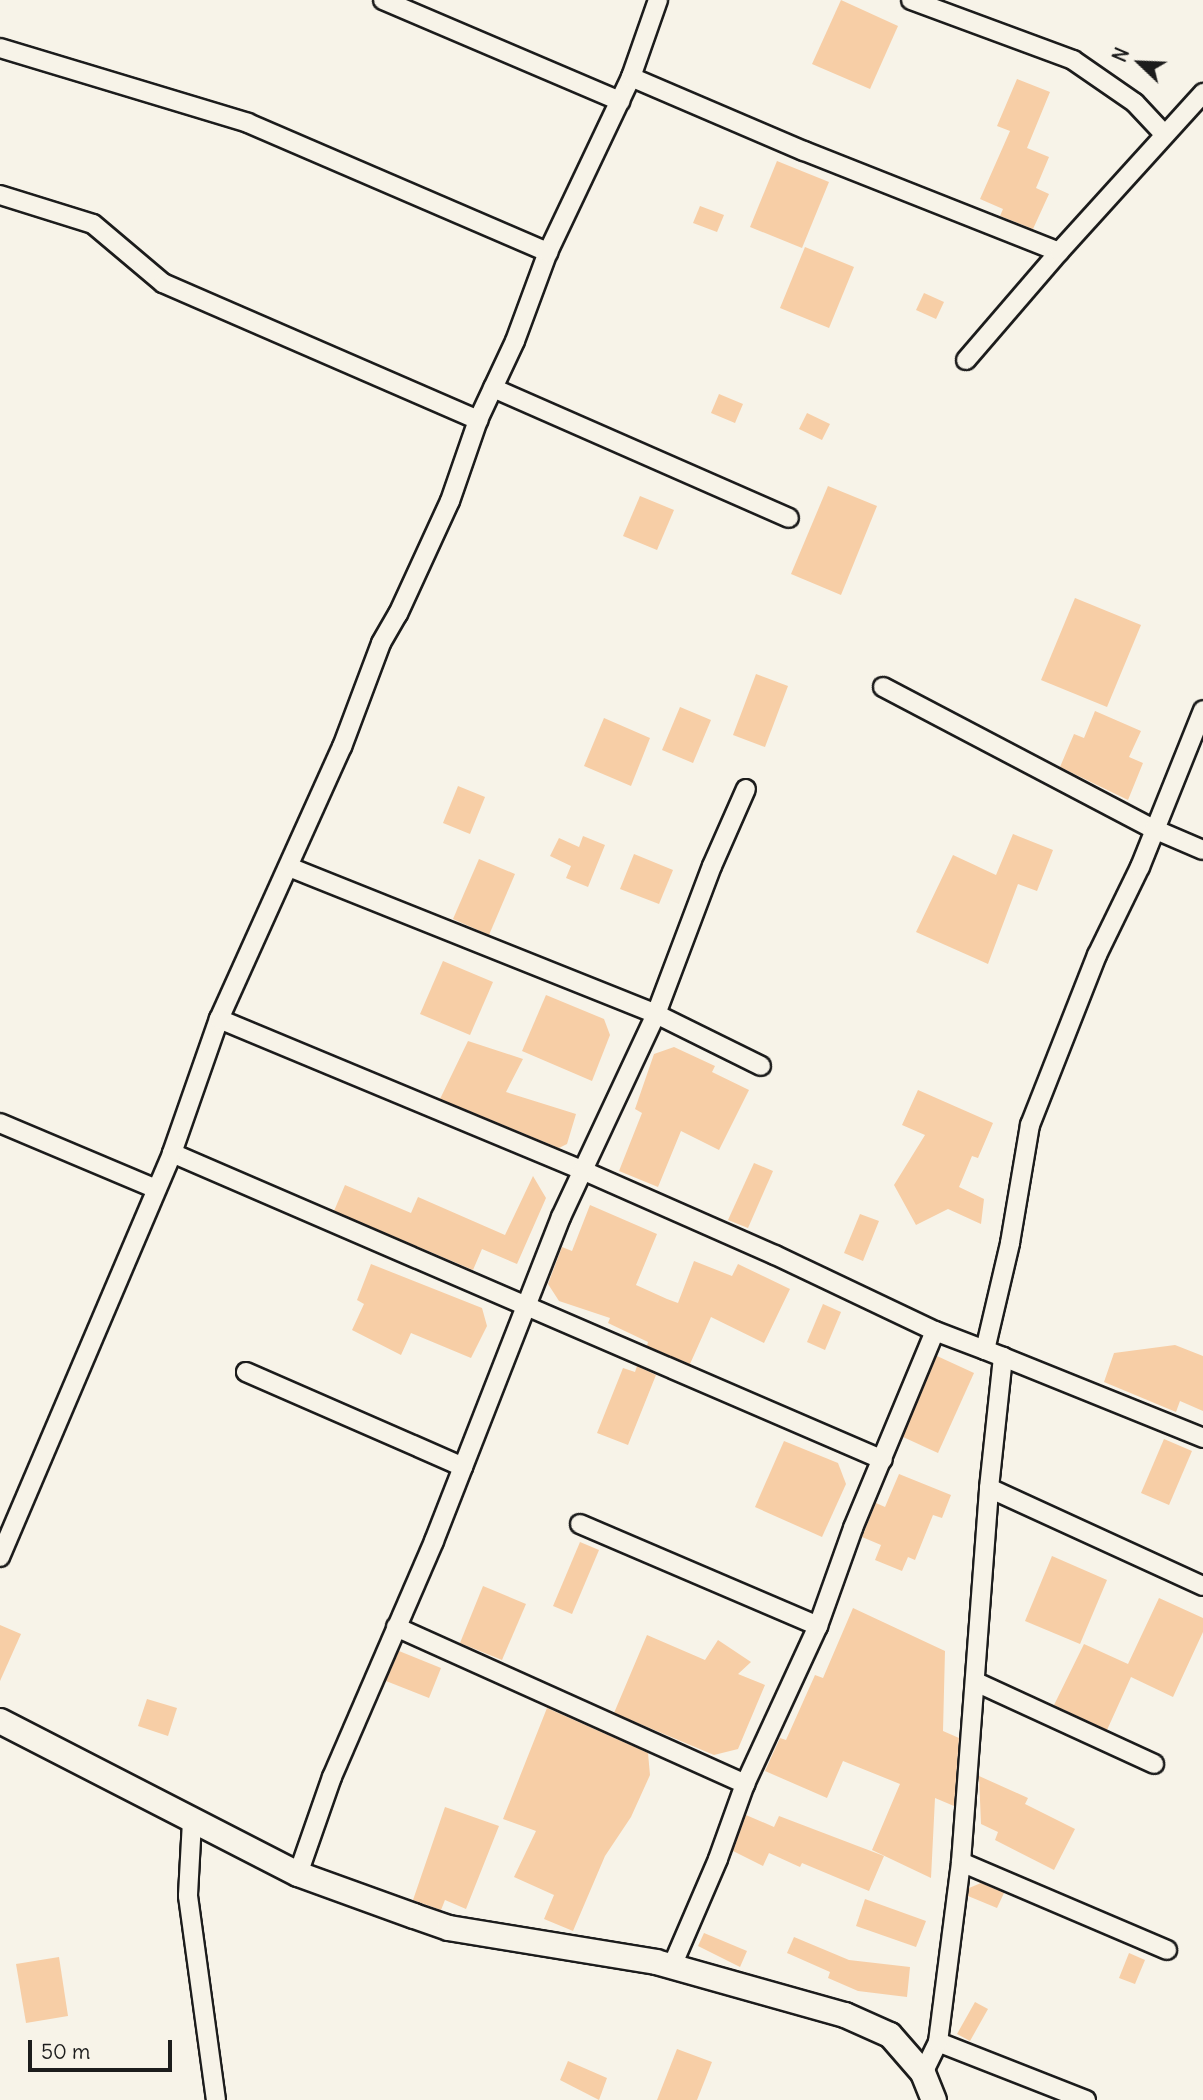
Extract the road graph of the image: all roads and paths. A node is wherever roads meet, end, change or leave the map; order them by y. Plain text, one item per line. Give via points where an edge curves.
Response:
1 (383, 0) edge
2 (658, 0) edge
3 (911, 0) edge
4 (0, 47) edge
5 (631, 77) junction
6 (1203, 93) edge
7 (620, 101) junction
8 (1164, 134) junction
9 (0, 195) edge
10 (548, 252) junction
11 (1059, 252) junction
12 (967, 360) dead end
13 (493, 388) junction
14 (478, 420) junction
15 (789, 518) dead end
16 (883, 687) dead end
17 (1203, 710) edge
18 (746, 789) dead end
19 (1154, 829) junction
20 (1203, 850) edge
21 (289, 867) junction
22 (656, 1014) junction
23 (219, 1019) junction
24 (761, 1066) dead end
25 (0, 1123) edge
26 (172, 1153) junction
27 (582, 1170) junction
28 (156, 1189) junction
29 (525, 1306) junction
30 (935, 1331) junction
31 (985, 1350) junction
32 (1003, 1357) junction
33 (246, 1373) dead end
34 (1203, 1438) edge
35 (883, 1460) junction
36 (464, 1467) junction
37 (989, 1488) junction
38 (580, 1524) dead end
39 (0, 1558) edge
40 (1203, 1586) edge
41 (818, 1626) junction
42 (396, 1627) junction
43 (976, 1682) junction
44 (0, 1721) edge
45 (1154, 1764) dead end
46 (745, 1784) junction
47 (192, 1821) junction
48 (961, 1862) junction
49 (298, 1874) junction
50 (1167, 1950) dead end
51 (672, 1966) junction
52 (938, 2042) junction
53 (923, 2073) junction
54 (216, 2100) edge
55 (934, 2100) edge
56 (1086, 2100) edge

1 - 7 street
2 - 5 street
3 - 8 street via 1073,60 1135,103
4 - 10 street via 248,123
5 - 7 street
5 - 11 street
6 - 8 street
7 - 10 street
8 - 11 street
9 - 14 street via 93,224 163,284
10 - 13 street
11 - 12 street
13 - 14 street
13 - 15 street
14 - 21 street via 450,501 367,676 342,747
16 - 19 street
17 - 19 street
18 - 22 street
19 - 20 street
19 - 31 street via 1097,955 1030,1125 1010,1243
21 - 22 street
21 - 23 street
22 - 24 street
22 - 27 street
23 - 26 street
23 - 27 street
25 - 28 street
26 - 28 street
26 - 29 street
27 - 29 street
27 - 30 street
28 - 39 street
29 - 35 street
29 - 36 street
30 - 31 street
30 - 35 street
31 - 32 street
32 - 34 street
32 - 37 street
33 - 36 street
35 - 41 street
36 - 42 street
37 - 40 street
37 - 43 street
38 - 41 street
41 - 46 street
42 - 46 street
42 - 49 street via 332,1777
43 - 45 street
43 - 48 street
44 - 47 main road
46 - 51 street
47 - 49 main road
47 - 54 street via 188,1896
48 - 50 street
48 - 52 street
49 - 51 main road via 449,1928
51 - 53 main road via 845,2015 890,2035
52 - 53 street
52 - 56 street
53 - 55 main road

